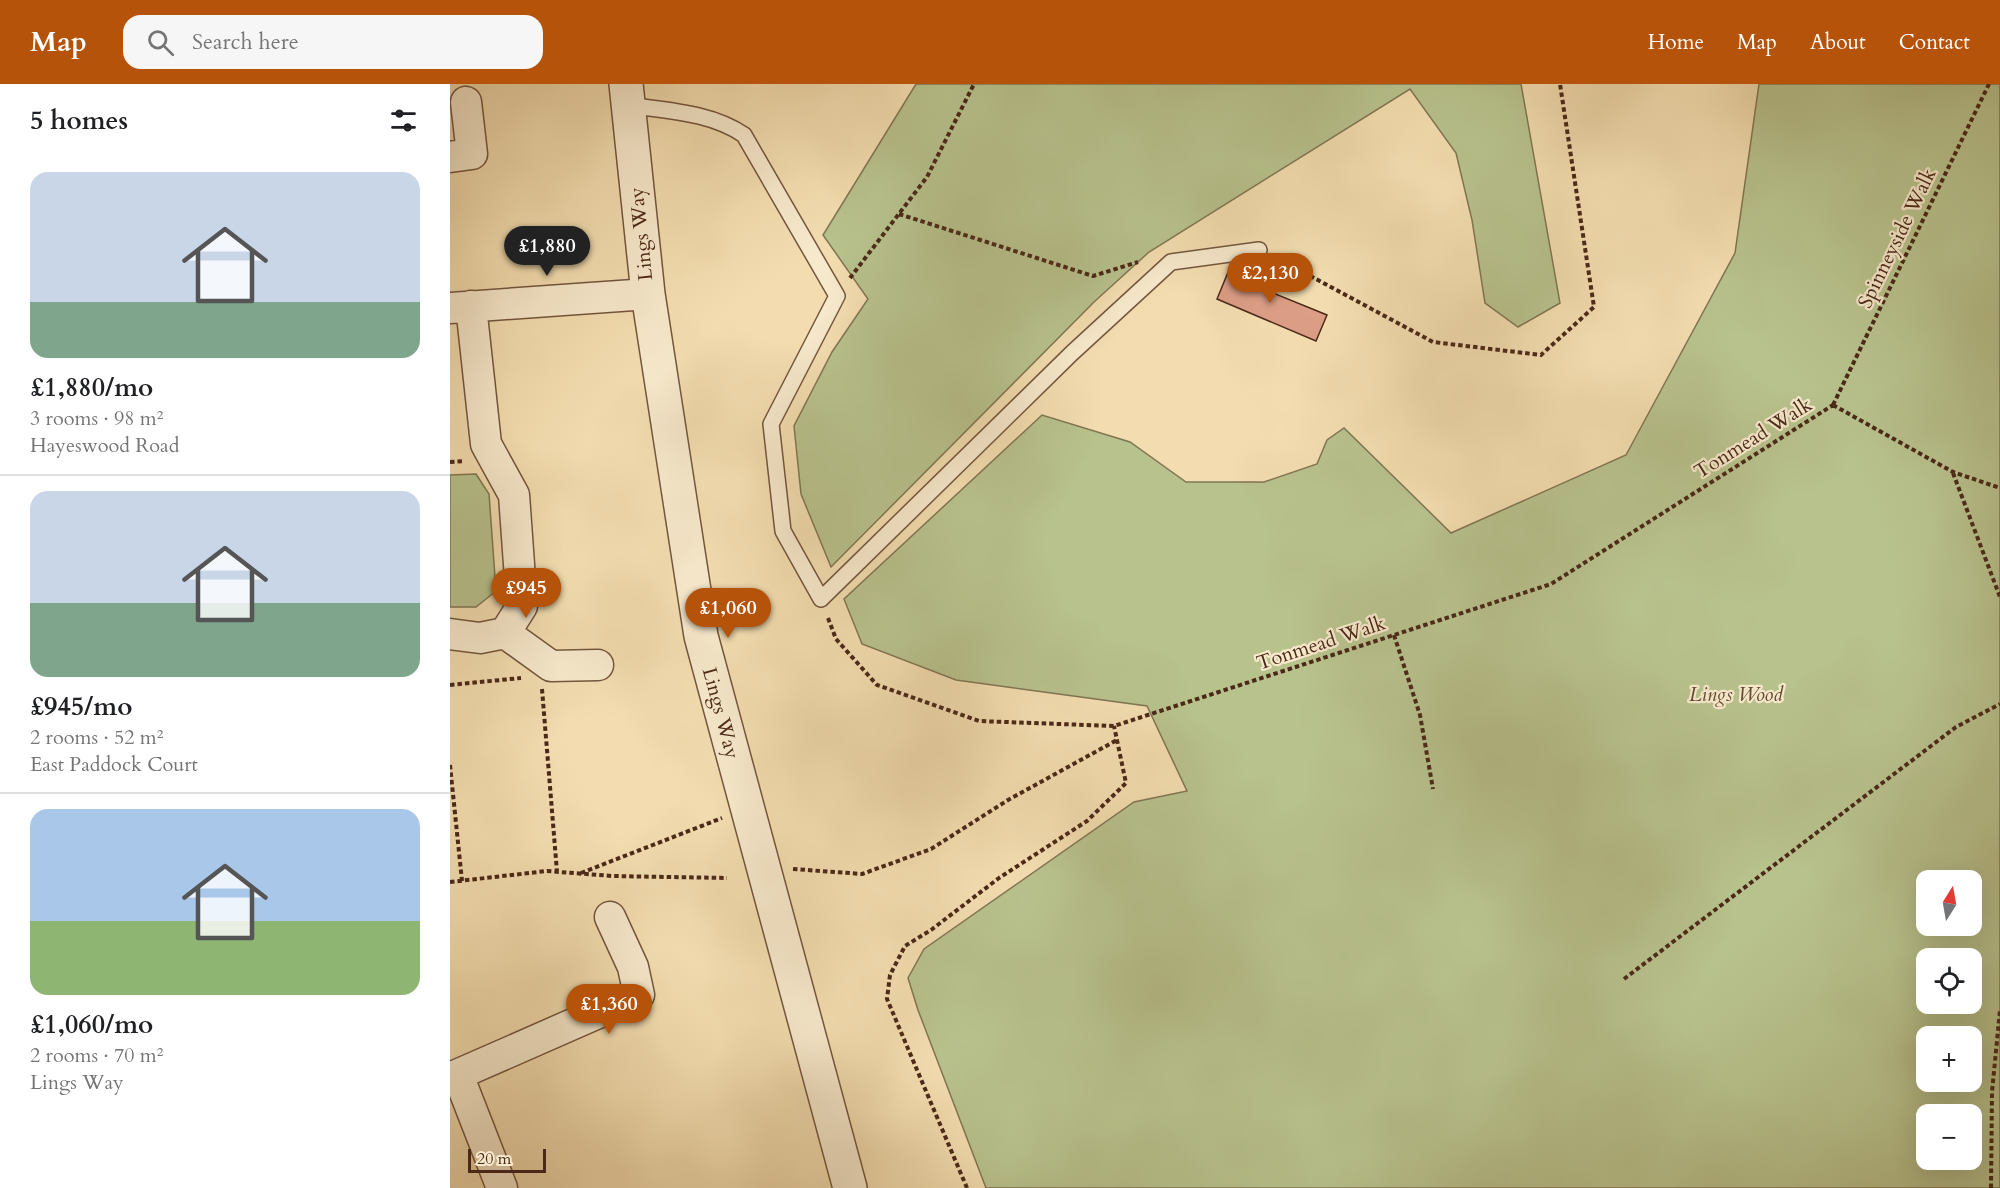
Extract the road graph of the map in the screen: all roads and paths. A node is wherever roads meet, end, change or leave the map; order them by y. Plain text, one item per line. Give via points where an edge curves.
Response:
1 (974, 84) edge
2 (1560, 84) edge
3 (1989, 84) edge
4 (626, 94) edge
5 (460, 97) edge
6 (450, 157) edge
7 (899, 214) junction
8 (1259, 250) joint
9 (1149, 259) dead end
10 (648, 294) junction
11 (837, 296) junction
12 (461, 307) edge
13 (1833, 405) junction
14 (1953, 472) junction
15 (2000, 488) edge
16 (2000, 597) edge
17 (821, 599) junction
18 (505, 633) junction
19 (450, 634) edge
20 (1395, 635) junction
21 (598, 665) dead end
22 (541, 668) junction
23 (450, 685) edge
24 (2000, 704) edge
25 (1114, 726) junction
26 (1117, 740) junction
27 (450, 765) edge
28 (1433, 789) dead end
29 (747, 808) junction
30 (786, 868) dead end
31 (557, 872) junction
32 (580, 873) junction
33 (727, 878) dead end
34 (462, 881) junction
35 (450, 882) edge
36 (609, 916) dead end
37 (1624, 979) dead end
38 (2000, 1010) edge
39 (454, 1077) edge
40 (502, 1188) edge
41 (850, 1188) edge
42 (967, 1188) edge
43 (1991, 1188) edge

1 - 7 path via 927,177
2 - 8 path via 1594,307 1541,355 1433,342
3 - 13 path, Spinneyside Walk
4 - 10 street, Lings Way
4 - 11 lane via 711,118 744,135
5 - 6 street via 472,154
7 - 9 path via 1093,276
7 - 11 path
8 - 17 lane via 1171,262 1072,353
10 - 12 street
10 - 29 street, Lings Way via 700,636
11 - 17 lane via 771,424 783,531
12 - 18 street via 486,444 514,495 522,606
13 - 14 path
13 - 20 path, Tonmead Walk via 1551,584
14 - 15 path
14 - 16 path
17 - 25 path, Tonmead Walk via 836,639 877,685 979,721
18 - 19 street via 480,638
18 - 22 street
20 - 25 path, Tonmead Walk
20 - 28 path via 1420,715
21 - 22 street
22 - 23 path
22 - 31 path
24 - 37 path via 1956,727
25 - 26 path
26 - 30 path via 1008,800 931,849 862,874
26 - 42 path via 1126,783 1087,821 905,946 890,975 887,999
27 - 34 path
29 - 32 path
29 - 41 street, Lings Way
31 - 32 path
31 - 34 path
32 - 33 path
34 - 35 path
36 - 39 street via 633,967 639,995
38 - 43 path via 1992,1092
39 - 40 street

